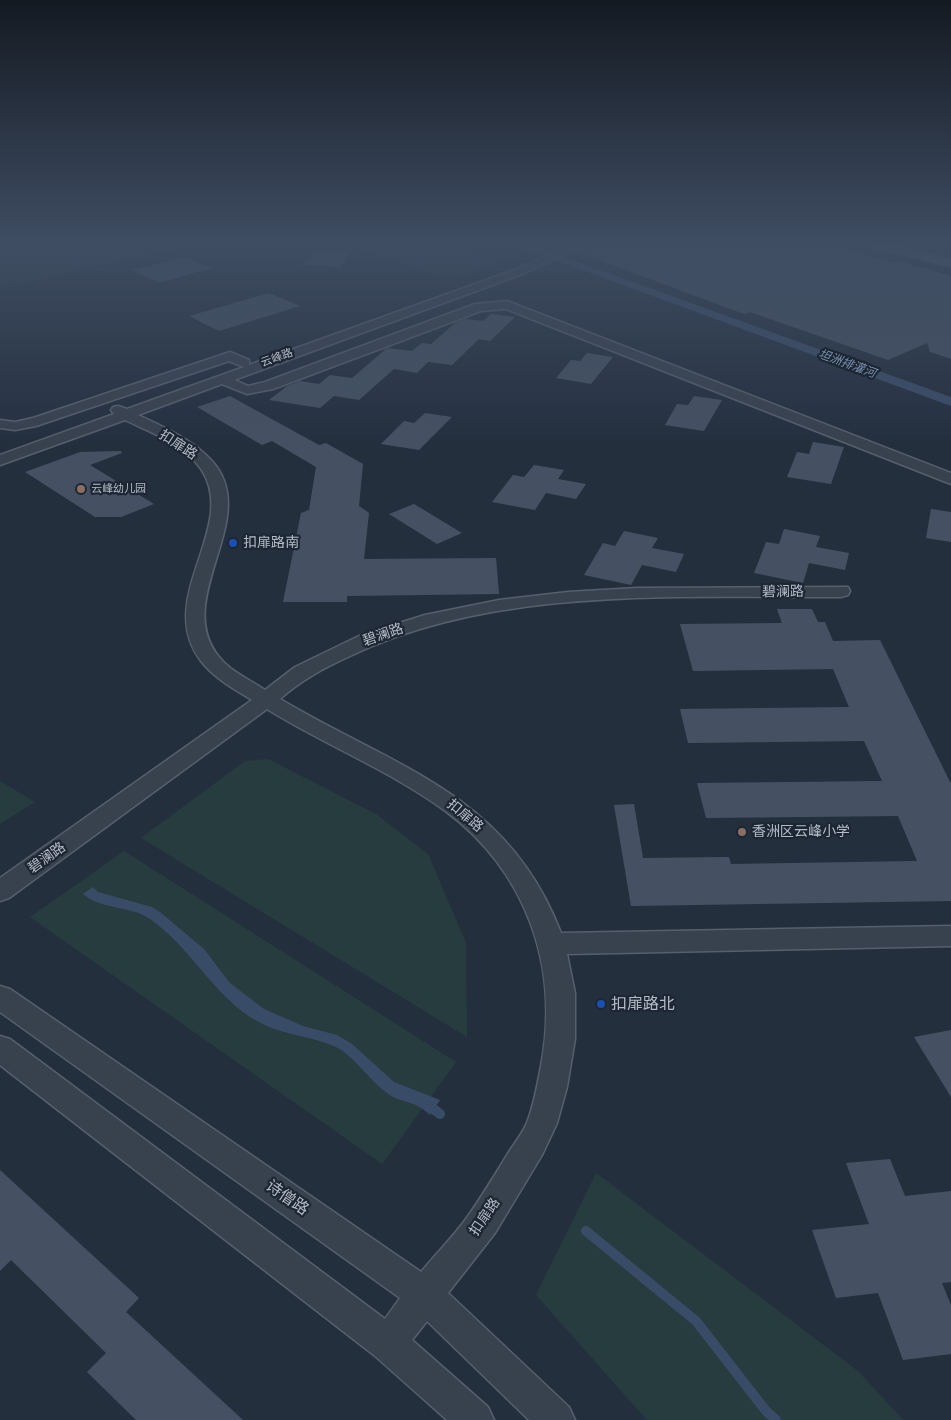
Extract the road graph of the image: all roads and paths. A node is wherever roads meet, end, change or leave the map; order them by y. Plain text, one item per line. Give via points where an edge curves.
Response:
1 (390, 310) edge
2 (411, 310) edge
3 (470, 310) edge
4 (520, 310) edge
5 (244, 363) junction
6 (221, 378) junction
7 (122, 412) junction
8 (0, 424) edge
9 (0, 452) edge
10 (0, 460) edge
11 (951, 479) edge
12 (840, 591) dead end
13 (266, 700) junction
14 (0, 891) edge
15 (951, 936) edge
16 (551, 944) junction
17 (0, 997) edge
18 (0, 1048) edge
19 (425, 1295) junction
20 (388, 1343) junction
21 (475, 1420) edge
22 (556, 1420) edge

1 - 5 street, 云峰路
2 - 6 street, 云峰路
3 - 6 street via 263,387 247,390
4 - 11 street
5 - 7 street, 云峰路
5 - 8 street via 230,356 36,422 15,426
6 - 7 street, 云峰路
7 - 9 street, 云峰路
7 - 10 street, 云峰路
7 - 13 street, 扣扉路 via 190,450 215,477 221,507 197,591 194,623 205,650 218,668
12 - 13 street, 碧澜路 via 593,596 480,610 421,623 358,643 306,668
13 - 14 street, 碧澜路
13 - 16 street, 扣扉路 via 416,782 467,816 517,868 531,893
15 - 16 street
16 - 19 street, 扣扉路 via 562,1000 562,1034 557,1068 537,1134 479,1229
17 - 19 street, 诗僧路
18 - 20 street
19 - 20 street, 扣扉路
19 - 22 street, 诗僧路
20 - 21 street

